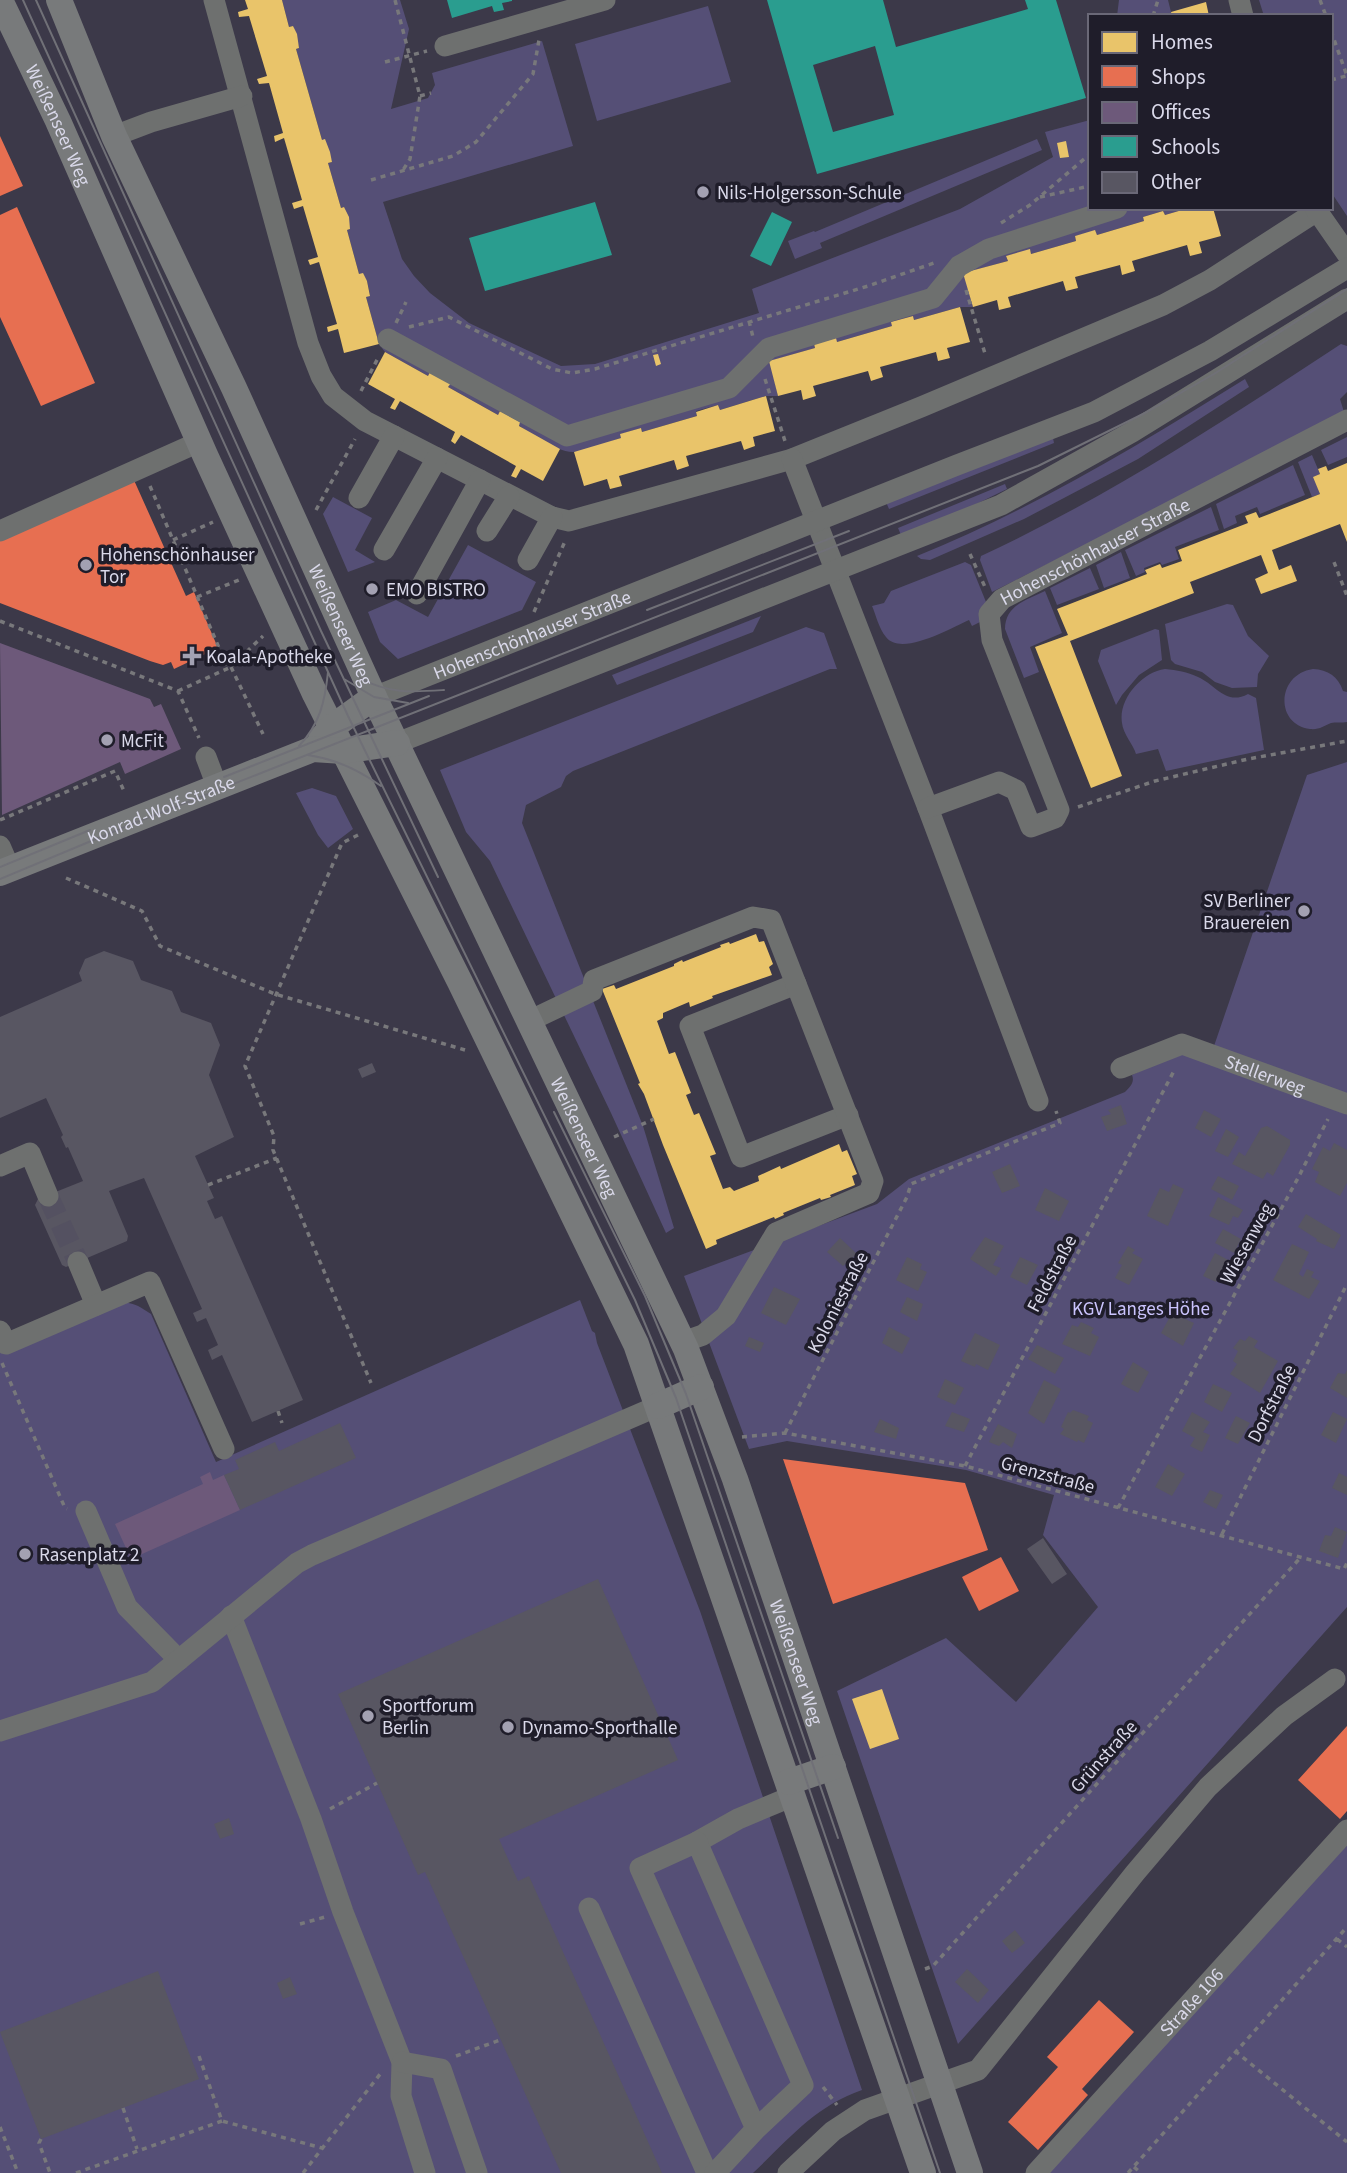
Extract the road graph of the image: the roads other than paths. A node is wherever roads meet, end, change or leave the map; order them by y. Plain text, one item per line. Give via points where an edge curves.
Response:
1 (59, 0) edge
2 (214, 0) edge
3 (605, 0) edge
4 (0, 1) edge
5 (445, 46) road end
6 (242, 96) junction
7 (114, 136) junction
8 (1111, 210) edge
9 (1316, 210) edge
10 (1347, 254) edge
11 (1347, 268) edge
12 (1347, 299) edge
13 (391, 333) road end
14 (1347, 420) edge
15 (394, 436) junction
16 (199, 442) junction
17 (437, 458) junction
18 (792, 459) junction
19 (480, 480) junction
20 (509, 496) junction
21 (359, 498) dead end
22 (552, 517) junction
23 (817, 521) junction
24 (0, 531) edge
25 (488, 531) dead end
26 (384, 550) dead end
27 (528, 560) dead end
28 (837, 572) junction
29 (416, 594) dead end
30 (374, 697) junction
31 (337, 739) junction
32 (397, 743) junction
33 (206, 757) road end
34 (217, 786) junction
35 (928, 808) junction
36 (3, 862) edge
37 (796, 984) junction
38 (529, 1021) junction
39 (1121, 1068) dead end
40 (1046, 1103) road end
41 (1342, 1103) edge
42 (848, 1115) junction
43 (0, 1166) edge
44 (48, 1196) tunnel mouth
45 (78, 1262) tunnel mouth
46 (96, 1305) junction
47 (3, 1338) edge
48 (683, 1342) junction
49 (701, 1387) junction
50 (657, 1406) junction
51 (224, 1449) dead end
52 (86, 1511) road end
53 (231, 1616) junction
54 (179, 1660) junction
55 (1335, 1679) dead end
56 (0, 1731) edge
57 (834, 1767) junction
58 (791, 1789) junction
59 (1347, 1830) edge
60 (696, 1842) junction
61 (589, 1908) dead end
62 (402, 2062) junction
63 (940, 2083) junction
64 (898, 2098) junction
65 (756, 2129) junction
66 (425, 2173) edge
67 (477, 2173) edge
68 (707, 2173) edge
69 (715, 2173) edge
70 (789, 2173) edge
71 (923, 2173) edge
72 (970, 2173) edge
73 (1036, 2173) edge

1 - 7 main road, Weißenseer Weg
2 - 6 street
3 - 5 street
4 - 16 main road, Weißenseer Weg via 58,121
6 - 7 street
6 - 15 street via 308,343 321,376 333,396
7 - 30 main road, Weißenseer Weg
8 - 13 street via 989,249 959,266 933,298 769,348 729,388 567,436
9 - 10 street
9 - 18 street via 1210,280 1163,305
11 - 23 street, Hohenschönhauser Straße via 1210,351 1094,412
12 - 28 street via 1132,432 1001,505
14 - 35 street, Hohenschönhauser Straße via 1002,598 989,614 992,640 1059,810 1055,818 1031,827 1016,790 999,782
15 - 17 street
15 - 21 street
16 - 24 street
16 - 31 main road, Weißenseer Weg
17 - 19 street
17 - 26 street
18 - 22 street via 569,521
18 - 23 street
19 - 20 street
19 - 29 street
20 - 22 street
20 - 25 street
22 - 27 street
23 - 28 street
23 - 30 street, Hohenschönhauser Straße
28 - 32 street
28 - 35 street
30 - 31 main road, Hohenschönhauser Straße
30 - 32 main road, Weißenseer Weg
31 - 32 main road
31 - 34 main road, Konrad-Wolf-Straße
31 - 50 main road, Weißenseer Weg via 611,1289
32 - 38 main road, Weißenseer Weg
33 - 34 street
34 - 36 main road, Konrad-Wolf-Straße
35 - 40 street
37 - 38 street via 771,920 753,917 594,980 592,991
37 - 42 street
37 - 42 street via 690,1026 741,1157
38 - 48 main road, Weißenseer Weg
39 - 41 street, Stellerweg via 1182,1044
42 - 48 street via 873,1181 869,1193 776,1233 726,1316 703,1335
43 - 44 street via 30,1153
45 - 46 street
46 - 47 street
46 - 51 street via 150,1282
48 - 49 main road, Weißenseer Weg
49 - 50 main road
49 - 57 main road, Weißenseer Weg
50 - 53 street via 312,1555
50 - 58 main road, Weißenseer Weg
52 - 54 street via 127,1607
53 - 54 street
53 - 62 street
54 - 56 street via 152,1682
55 - 63 street via 1284,1716 1209,1787 978,2070
57 - 58 main road
57 - 63 main road, Weißenseer Weg
58 - 60 street
58 - 64 main road, Weißenseer Weg
59 - 73 street, Straße 106
60 - 65 street via 803,2085
60 - 65 street via 640,1868
61 - 68 street
62 - 66 street via 401,2096
62 - 67 street via 441,2069
63 - 64 street
63 - 72 main road, Weißenseer Weg
64 - 70 street via 865,2110 833,2131
64 - 71 main road, Weißenseer Weg
65 - 69 street

